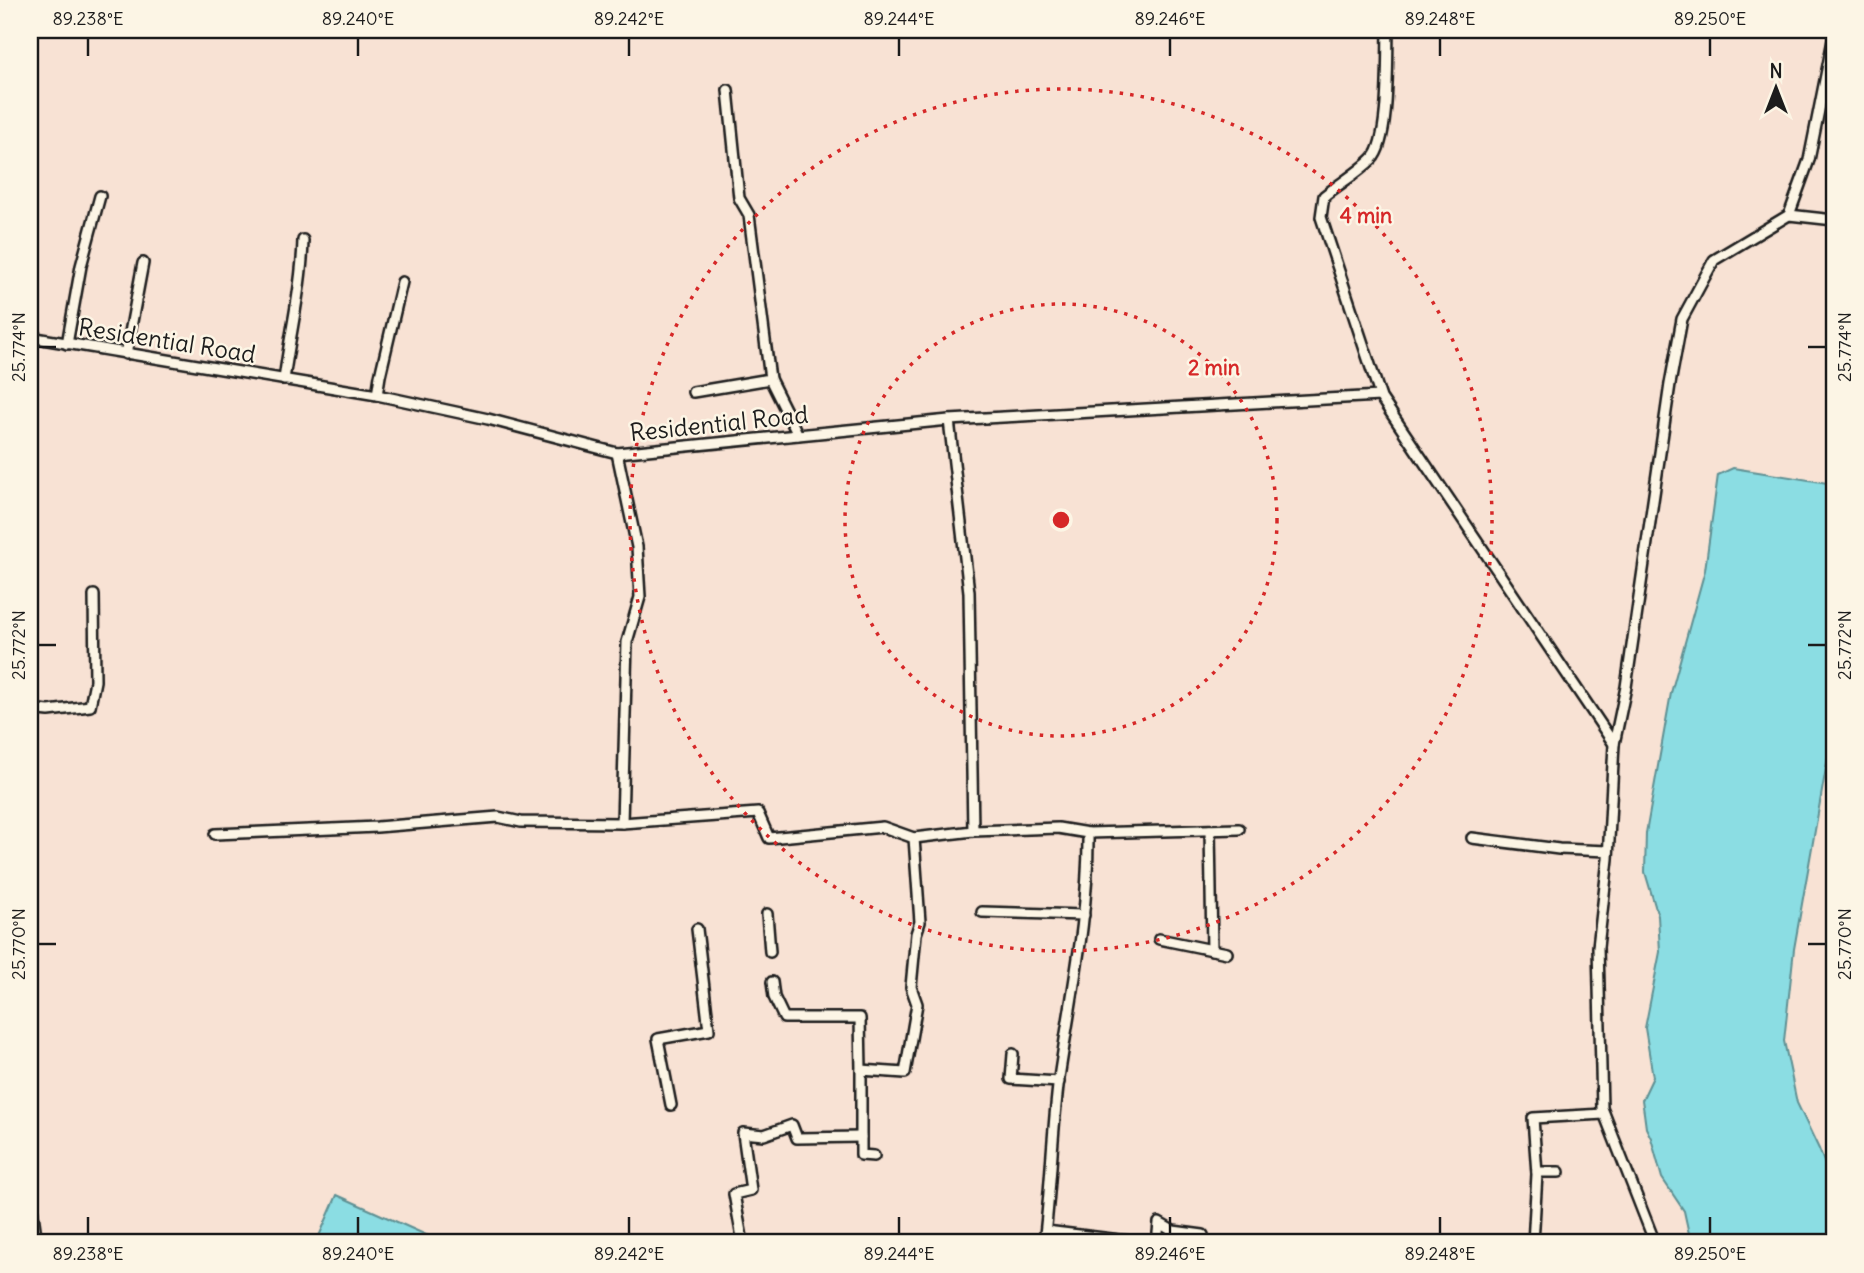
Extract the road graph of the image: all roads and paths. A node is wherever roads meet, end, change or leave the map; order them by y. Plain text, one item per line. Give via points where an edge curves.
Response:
1 (1388, 30) edge
2 (1834, 35) edge
3 (728, 90) dead end
4 (100, 196) dead end
5 (1789, 215) junction
6 (1834, 220) edge
7 (303, 240) dead end
8 (144, 263) dead end
9 (402, 282) dead end
10 (30, 337) edge
11 (67, 344) junction
12 (126, 354) junction
13 (770, 379) junction
14 (284, 380) junction
15 (692, 392) dead end
16 (377, 395) junction
17 (1380, 396) junction
18 (949, 420) junction
19 (798, 435) junction
20 (617, 453) junction
21 (94, 595) dead end
22 (30, 709) edge
23 (1614, 744) junction
24 (622, 823) junction
25 (1239, 829) dead end
26 (1210, 830) junction
27 (973, 831) junction
28 (1087, 833) junction
29 (215, 834) dead end
30 (914, 838) junction
31 (1472, 838) dead end
32 (1608, 851) junction
33 (982, 912) dead end
34 (767, 914) dead end
35 (1084, 915) junction
36 (697, 929) dead end
37 (1159, 939) dead end
38 (1212, 950) junction
39 (770, 952) dead end
40 (1227, 953) dead end
41 (772, 982) dead end
42 (1013, 1054) dead end
43 (861, 1070) junction
44 (1059, 1082) junction
45 (671, 1105) dead end
46 (1604, 1114) junction
47 (861, 1137) junction
48 (874, 1156) dead end
49 (1537, 1172) junction
50 (1559, 1172) dead end
51 (30, 1193) edge
52 (1046, 1231) junction
53 (1203, 1235) dead end
54 (37, 1243) edge
55 (743, 1243) edge
56 (1044, 1243) edge
57 (1145, 1243) edge
58 (1157, 1243) edge
59 (1533, 1243) edge
60 (1655, 1243) edge

1 - 17 street via 1380,144 1374,158 1324,196 1321,208
2 - 5 street via 1809,160
3 - 13 street via 738,198 749,215
4 - 11 street
5 - 6 street
5 - 23 street via 1714,260 1682,319
7 - 14 street
8 - 12 street
9 - 16 street
10 - 11 street, Residential Road
11 - 12 street, Residential Road
12 - 14 street, Residential Road
13 - 15 street
13 - 19 street
14 - 16 street, Residential Road
16 - 20 street, Residential Road
17 - 18 street, Residential Road
17 - 23 street
18 - 19 street, Residential Road
18 - 27 street via 969,592
19 - 20 street, Residential Road
20 - 24 street via 637,547 640,597 627,642
21 - 22 street via 95,681 90,706
23 - 32 street
24 - 29 street via 521,822 498,817
24 - 30 street via 758,813 769,838 883,827
25 - 26 street
26 - 28 street
26 - 38 street
27 - 28 street via 1058,828
27 - 30 street
28 - 35 street
30 - 43 street via 920,922 911,987 917,1004 905,1073
31 - 32 street
32 - 46 street via 1598,947
33 - 35 street
34 - 39 street
35 - 44 street
36 - 45 street via 709,1030 658,1039
37 - 38 street
38 - 40 street
41 - 43 street via 784,1018 860,1018
42 - 44 street via 1011,1079
43 - 47 street
44 - 52 street
46 - 49 street via 1533,1118
46 - 60 street
47 - 48 street via 861,1155
47 - 55 street via 797,1138 792,1125 764,1135 743,1133 751,1189 734,1194
49 - 50 street
49 - 59 street
51 - 54 street
52 - 56 street
52 - 57 street
53 - 58 street via 1173,1231 1159,1223

